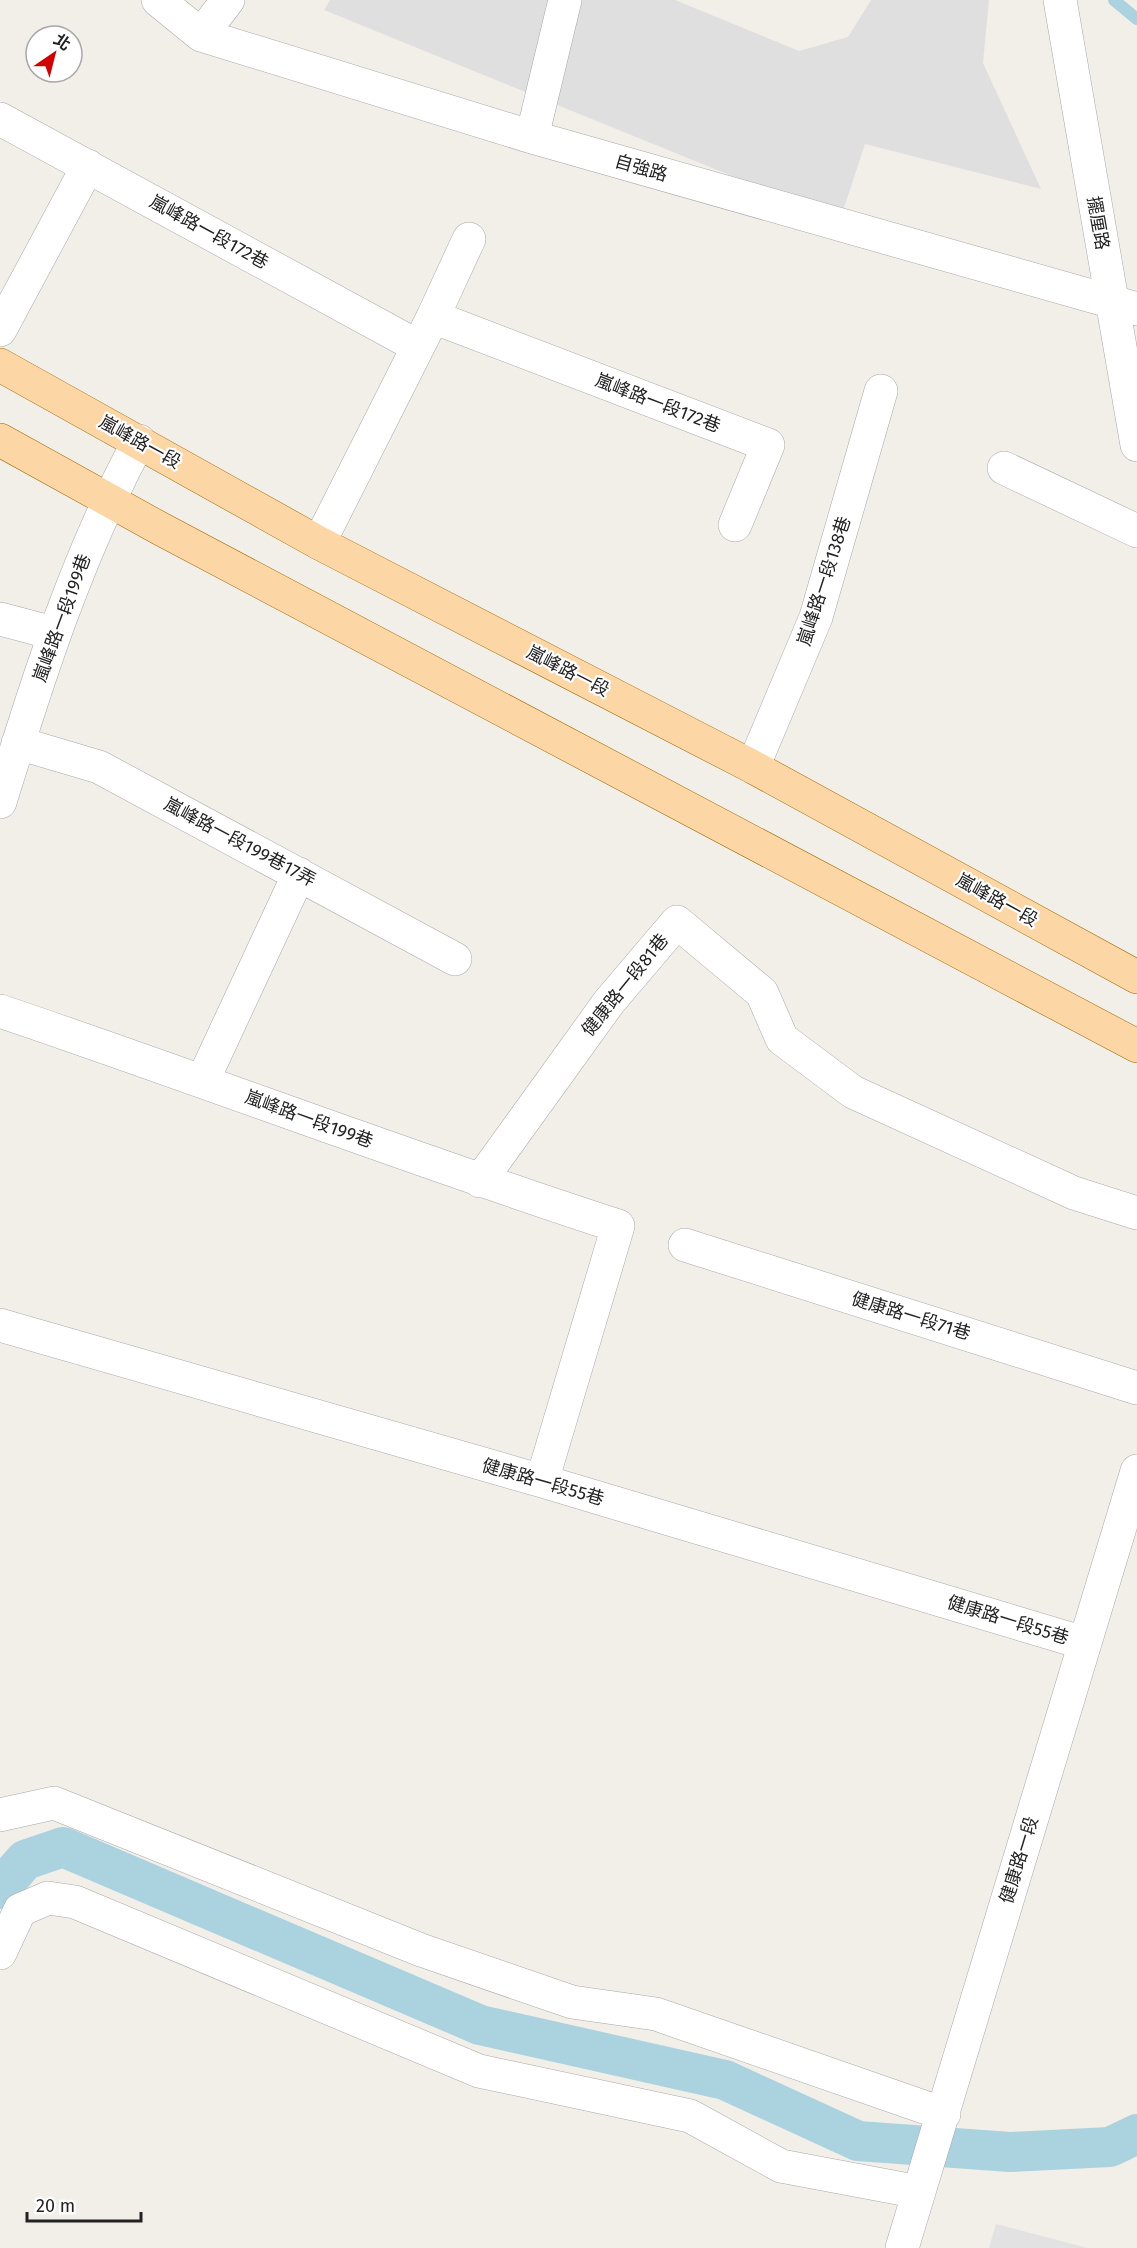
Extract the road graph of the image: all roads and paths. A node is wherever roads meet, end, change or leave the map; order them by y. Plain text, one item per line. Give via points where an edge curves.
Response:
1 (158, 0) edge
2 (228, 0) edge
3 (565, 0) edge
4 (1060, 0) edge
5 (201, 35) junction
6 (0, 118) edge
7 (532, 137) junction
8 (88, 166) junction
9 (469, 239) dead end
10 (1124, 305) edge
11 (433, 317) junction
12 (0, 330) edge
13 (417, 345) junction
14 (0, 365) edge
15 (881, 392) dead end
16 (0, 441) edge
17 (139, 441) junction
18 (1137, 445) edge
19 (1005, 468) dead end
20 (107, 500) junction
21 (735, 525) dead end
22 (1137, 531) edge
23 (319, 543) junction
24 (0, 619) edge
25 (53, 633) junction
26 (18, 743) junction
27 (753, 766) junction
28 (0, 802) edge
29 (299, 874) junction
30 (455, 959) dead end
31 (1137, 977) edge
32 (0, 1011) edge
33 (1137, 1046) edge
34 (203, 1080) junction
35 (480, 1181) junction
36 (1137, 1213) edge
37 (685, 1245) dead end
38 (0, 1326) edge
39 (1137, 1388) edge
40 (1137, 1471) edge
41 (542, 1481) junction
42 (1084, 1643) junction
43 (0, 1815) edge
44 (0, 1953) edge
45 (944, 2114) junction
46 (919, 2192) junction
47 (902, 2248) edge

1 - 5 street, 自強路
2 - 5 street
3 - 7 street
4 - 10 street, 擺厘路
5 - 7 street, 自強路
6 - 8 street, 嵐峰路一段172巷
7 - 10 street, 自強路
8 - 12 street
8 - 13 street, 嵐峰路一段172巷
9 - 11 street
10 - 18 street, 擺厘路
11 - 13 street
11 - 21 street, 嵐峰路一段172巷 via 768,445
13 - 23 street
14 - 17 main road, 嵐峰路一段
15 - 27 street, 嵐峰路一段138巷 via 816,617
16 - 20 main road
17 - 20 street, 嵐峰路一段199巷
17 - 23 main road, 嵐峰路一段
19 - 22 street
20 - 25 street, 嵐峰路一段199巷
20 - 33 main road
23 - 27 main road, 嵐峰路一段
24 - 25 street
25 - 26 street, 嵐峰路一段199巷
26 - 28 street, 嵐峰路一段199巷
26 - 29 street, 嵐峰路一段199巷17弄 via 99,767
27 - 31 main road, 嵐峰路一段
29 - 30 street, 嵐峰路一段199巷17弄
29 - 34 street
32 - 34 street, 嵐峰路一段199巷
34 - 35 street, 嵐峰路一段199巷
35 - 36 street, 健康路一段81巷 via 609,1002 677,922 762,993 782,1039 853,1092 1074,1193
35 - 41 street, 嵐峰路一段199巷 via 618,1226
37 - 39 street, 健康路一段71巷
38 - 41 street, 健康路一段55巷
40 - 42 street, 健康路一段
41 - 42 street, 健康路一段55巷
42 - 45 street, 健康路一段
43 - 45 street via 54,1803 422,1950 572,2002 656,2014
44 - 46 street via 21,1910 48,1898 75,1902 479,2071 690,2116 781,2166
45 - 46 street, 健康路一段
46 - 47 street, 健康路一段

